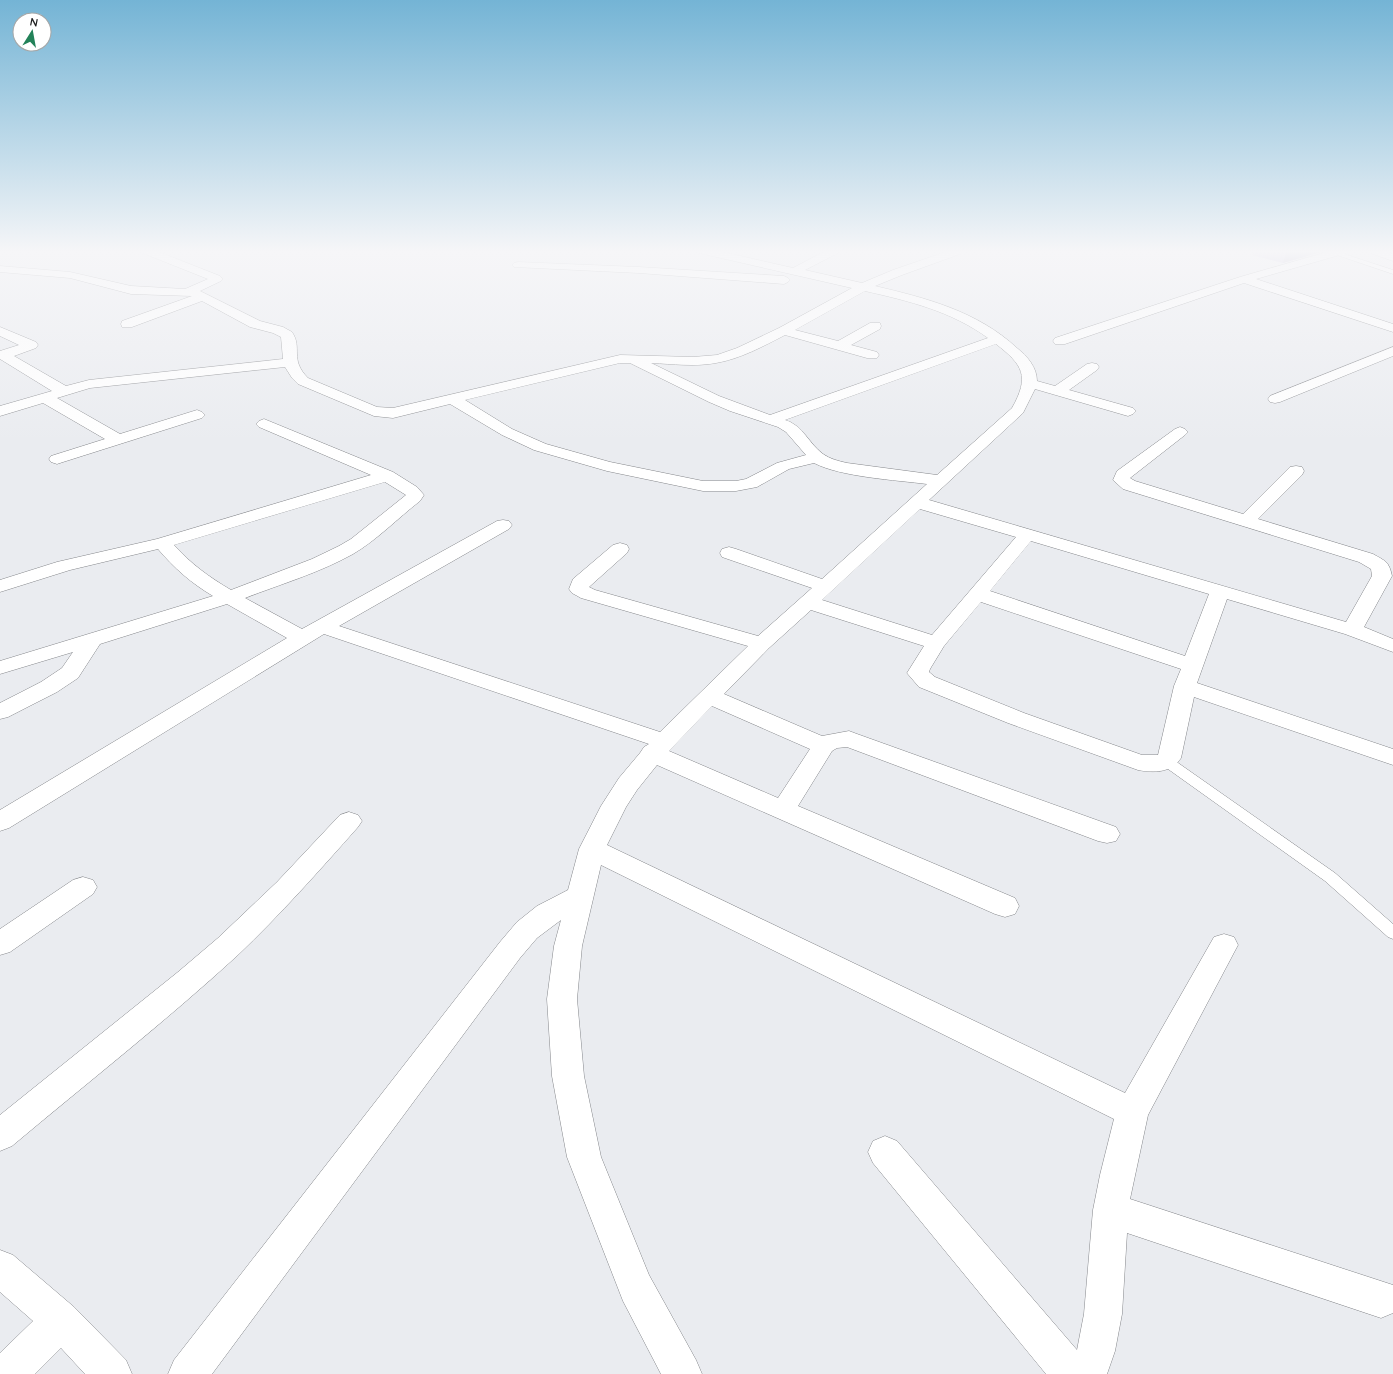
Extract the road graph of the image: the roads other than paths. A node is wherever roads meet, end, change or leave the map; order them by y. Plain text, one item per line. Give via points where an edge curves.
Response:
1 (154, 314) edge
2 (237, 314) edge
3 (815, 314) edge
4 (958, 314) edge
5 (1140, 314) edge
6 (1351, 314) edge
7 (127, 324) dead end
8 (875, 326) dead end
9 (1393, 328) edge
10 (0, 331) edge
11 (785, 331) junction
12 (997, 338) junction
13 (1060, 341) dead end
14 (839, 346) junction
15 (1393, 351) edge
16 (1, 355) edge
17 (872, 355) dead end
18 (630, 358) junction
19 (289, 362) junction
20 (1092, 367) dead end
21 (1029, 383) junction
22 (62, 391) junction
23 (1056, 391) junction
24 (44, 397) junction
25 (1275, 399) dead end
26 (454, 400) junction
27 (0, 411) edge
28 (1128, 411) dead end
29 (197, 415) dead end
30 (770, 420) junction
31 (264, 424) dead end
32 (1180, 432) dead end
33 (117, 439) junction
34 (816, 457) junction
35 (57, 459) dead end
36 (1296, 472) dead end
37 (387, 476) junction
38 (940, 481) junction
39 (918, 502) junction
40 (1246, 521) junction
41 (503, 525) dead end
42 (1028, 534) junction
43 (162, 543) junction
44 (620, 549) dead end
45 (729, 553) dead end
46 (0, 586) edge
47 (825, 586) junction
48 (1220, 591) junction
49 (978, 594) junction
50 (229, 597) junction
51 (808, 602) junction
52 (322, 627) junction
53 (1352, 630) junction
54 (302, 638) junction
55 (92, 640) junction
56 (936, 643) junction
57 (762, 644) junction
58 (1393, 646) edge
59 (0, 668) edge
60 (1189, 676) junction
61 (709, 696) junction
62 (0, 712) edge
63 (824, 746) junction
64 (658, 747) junction
65 (1393, 757) edge
66 (1166, 762) junction
67 (784, 810) junction
68 (349, 820) dead end
69 (0, 822) edge
70 (1107, 834) dead end
71 (592, 849) junction
72 (84, 887) dead end
73 (579, 897) junction
74 (1004, 906) dead end
75 (1393, 933) edge
76 (0, 944) edge
77 (1224, 945) dead end
78 (1132, 1112) junction
79 (0, 1135) edge
80 (885, 1152) dead end
81 (1111, 1210) junction
82 (0, 1268) edge
83 (1381, 1299) dead end
84 (61, 1320) junction
85 (7, 1374) edge
86 (112, 1374) edge
87 (188, 1374) edge
88 (682, 1374) edge
89 (1071, 1374) edge
90 (1087, 1374) edge

1 - 7 main road
2 - 19 main road via 255,324 287,335
3 - 11 main road
4 - 12 main road
5 - 13 main road
6 - 9 main road
8 - 14 main road
10 - 16 main road via 30,346
11 - 14 main road
11 - 18 main road via 717,359 697,361
12 - 21 main road via 1026,365 1030,374
12 - 30 main road
14 - 17 main road
15 - 25 main road
16 - 22 main road
18 - 26 main road
18 - 30 main road via 714,399
19 - 22 main road via 102,382
19 - 26 main road via 294,373 303,380 382,413 399,413
20 - 23 main road
21 - 23 main road
21 - 38 main road via 1028,392 1018,410
22 - 24 main road
23 - 28 main road
24 - 27 main road
24 - 33 main road
26 - 34 main road via 507,432 540,447 607,466 703,486 736,486 751,483 783,466
29 - 33 main road
30 - 34 main road via 791,429
31 - 37 main road
32 - 40 main road via 1123,475 1121,480 1129,485
33 - 35 main road
34 - 38 main road via 846,468
36 - 40 main road
37 - 43 main road
37 - 50 main road via 412,491 415,494 414,498 357,543 320,563
38 - 39 main road
39 - 42 main road
39 - 47 main road
40 - 53 main road via 1366,558 1380,566 1382,576
41 - 52 main road
42 - 48 main road
42 - 49 main road
43 - 46 main road via 64,566
43 - 50 main road via 180,563
44 - 57 main road via 580,583 579,589 588,594
45 - 47 main road
47 - 51 main road
48 - 53 main road
48 - 60 main road
49 - 56 main road
49 - 60 main road
50 - 54 main road
50 - 55 main road
51 - 56 main road
51 - 57 main road
52 - 54 main road
52 - 64 main road
53 - 58 main road
54 - 69 main road
55 - 59 main road
55 - 62 main road via 70,673 49,687
56 - 66 main road via 918,671 919,676 927,682 1016,718 1138,762
57 - 61 main road
60 - 65 main road
60 - 66 main road
61 - 63 main road
61 - 64 main road
63 - 67 main road
63 - 70 main road via 831,741 849,740
64 - 67 main road
64 - 71 main road via 628,784
66 - 75 lane via 1330,876
67 - 74 main road
68 - 79 main road via 287,889 228,946
71 - 73 main road
71 - 78 main road
72 - 76 main road
73 - 87 main road via 547,914 510,950
73 - 88 main road via 568,946 562,999 568,1076 584,1157 636,1288
77 - 78 main road
78 - 81 main road
80 - 89 main road
81 - 83 main road
81 - 90 main road via 1103,1314 1096,1351
82 - 84 main road
84 - 85 main road
84 - 86 main road

